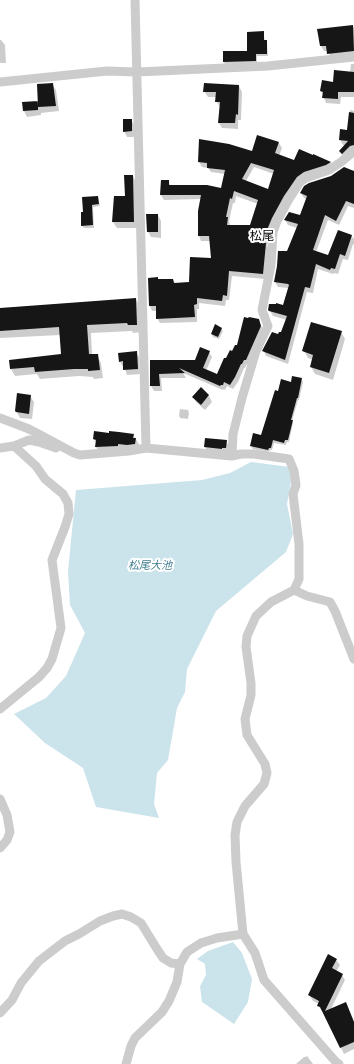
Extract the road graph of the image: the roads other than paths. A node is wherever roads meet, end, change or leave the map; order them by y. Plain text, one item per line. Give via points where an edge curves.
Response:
1 (135, 0) edge
2 (354, 57) edge
3 (136, 72) junction
4 (0, 82) edge
5 (354, 151) edge
6 (0, 418) edge
7 (14, 446) junction
8 (0, 448) edge
9 (146, 448) junction
10 (70, 451) junction
11 (232, 456) junction
12 (294, 590) junction
13 (354, 659) edge
14 (0, 710) edge
15 (0, 799) edge
16 (0, 848) edge
17 (243, 934) junction
18 (180, 964) junction
19 (0, 1013) edge
20 (126, 1064) edge
21 (339, 1064) edge

1 - 3 street
2 - 3 street via 268,66
3 - 4 street via 107,71
3 - 9 street
5 - 11 street via 330,170 300,182 277,221 273,232 271,265 262,310 268,326 256,352 242,398 233,434
6 - 10 street via 38,433
7 - 8 street
7 - 10 street via 29,440
7 - 14 street via 63,494 68,503 69,514 52,560 60,628 52,659 39,677
9 - 10 street via 87,455
9 - 11 street
11 - 12 street via 254,454 289,459 296,485 293,494 299,544 299,579
12 - 13 street via 330,602
12 - 17 street via 263,609 256,616 247,636 251,689 245,719 247,735 265,764 267,773 264,784 245,806 237,822 235,835
15 - 16 street via 10,832
17 - 18 street via 201,943 187,952
17 - 21 street via 255,953 264,980
18 - 19 street via 171,963 163,958 141,923 122,914 113,916 65,941 39,961
18 - 20 street via 177,982 169,1001 162,1012 135,1038

